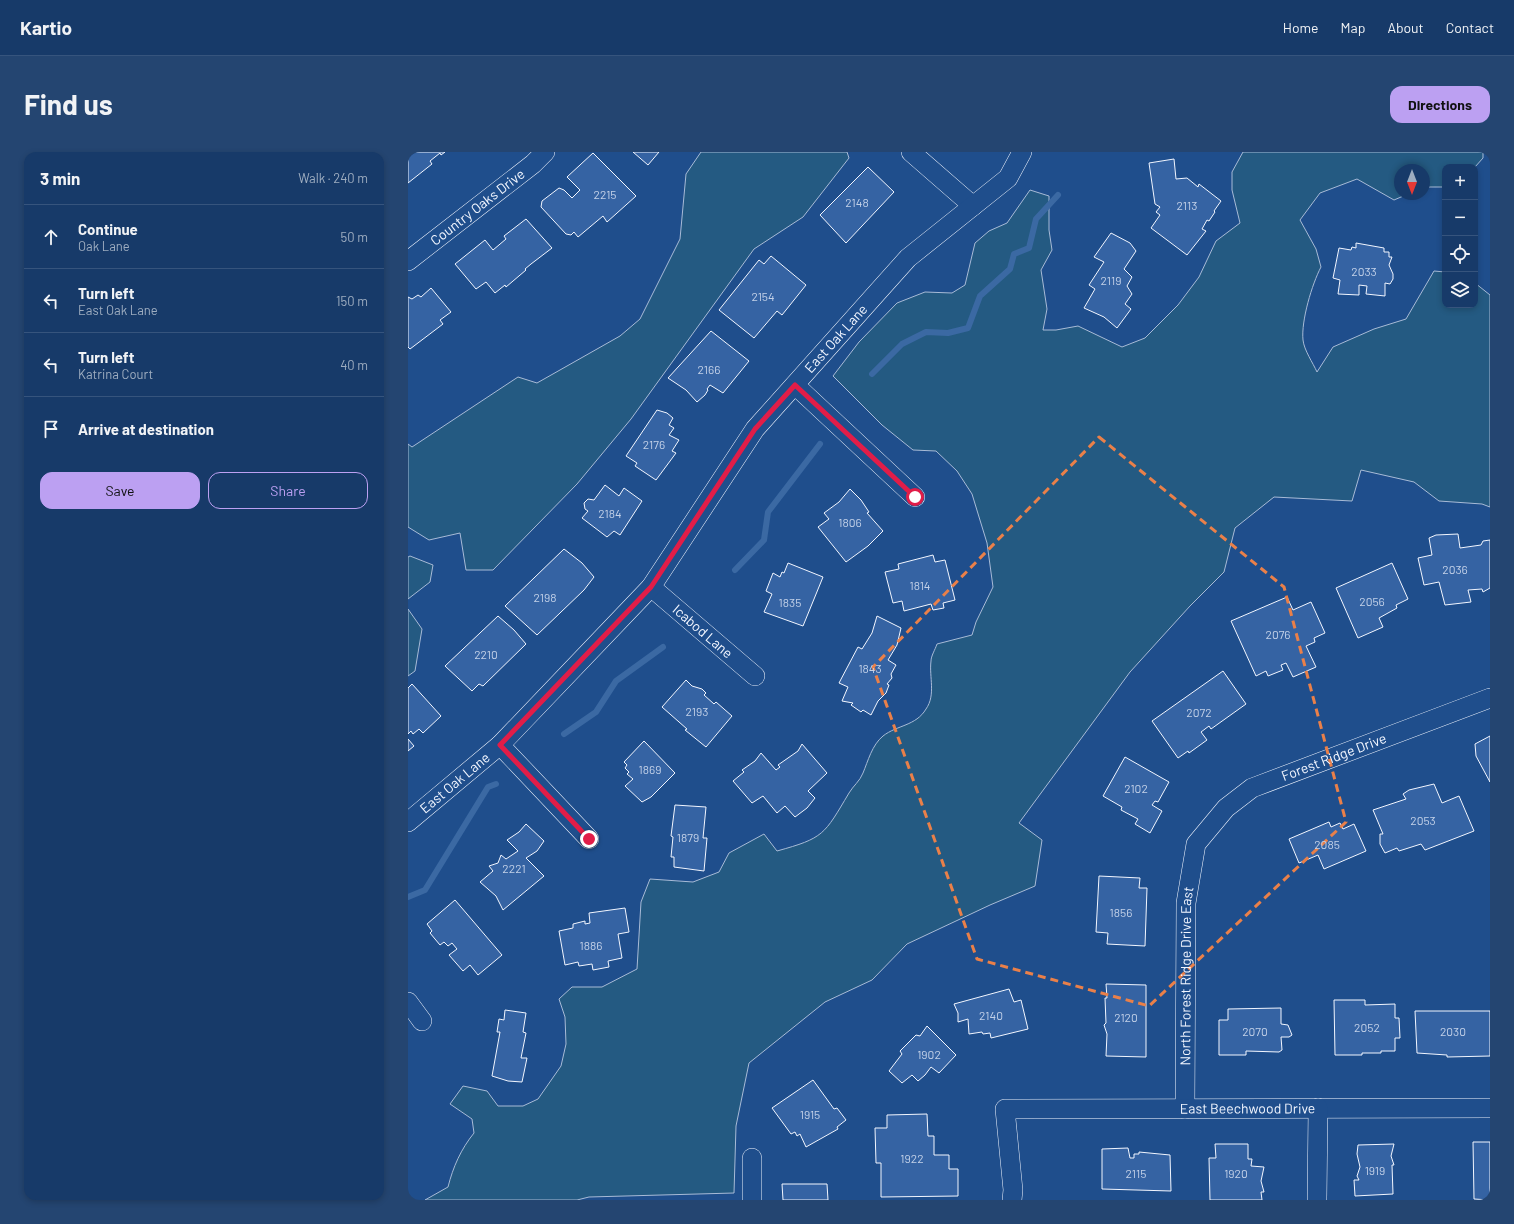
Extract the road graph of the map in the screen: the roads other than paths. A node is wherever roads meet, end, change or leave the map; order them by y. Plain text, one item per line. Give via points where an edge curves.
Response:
1 (545, 152) edge
2 (911, 152) edge
3 (1022, 152) edge
4 (972, 206) junction
5 (408, 261) edge
6 (795, 385) junction
7 (915, 497) dead end
8 (651, 587) junction
9 (755, 676) dead end
10 (1490, 698) edge
11 (500, 745) junction
12 (408, 822) edge
13 (589, 839) dead end
14 (1196, 844) joint
15 (408, 1002) edge
16 (422, 1021) dead end
17 (1318, 1108) junction
18 (1490, 1108) edge
19 (1185, 1109) junction
20 (752, 1158) dead end
21 (752, 1200) edge
22 (1012, 1200) edge
23 (1317, 1200) edge

1 - 5 street, Country Oaks Drive
2 - 4 street
3 - 4 street, East Oak Lane via 1008,178
4 - 6 street, East Oak Lane via 908,258
6 - 7 street
6 - 8 street, East Oak Lane via 755,429
8 - 9 street, Icabod Lane
8 - 11 street, East Oak Lane
10 - 14 street, Forest Ridge Drive via 1252,788 1226,808
11 - 12 street, East Oak Lane
11 - 13 street
14 - 19 street, North Forest Ridge Drive East via 1186,903
15 - 16 street
17 - 18 street, East Beechwood Drive
17 - 19 street, East Beechwood Drive
17 - 23 street
19 - 22 street, East Beechwood Drive via 1005,1109
20 - 21 street

